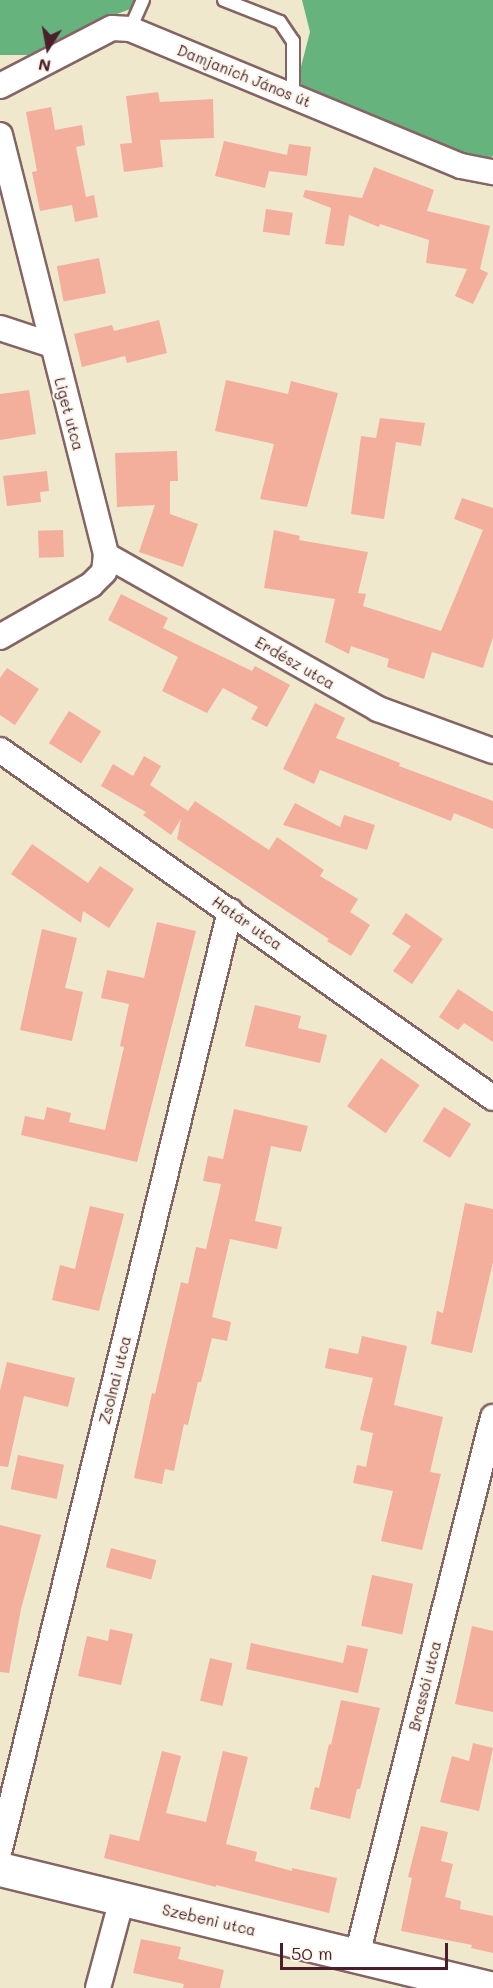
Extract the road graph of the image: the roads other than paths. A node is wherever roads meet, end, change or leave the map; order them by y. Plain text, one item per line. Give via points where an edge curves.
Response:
1 (143, 0) edge
2 (224, 0) edge
3 (130, 29) junction
4 (0, 86) edge
5 (293, 97) junction
6 (0, 135) edge
7 (493, 172) edge
8 (0, 328) edge
9 (52, 345) junction
10 (106, 555) junction
11 (0, 637) edge
12 (491, 744) edge
13 (0, 750) edge
14 (230, 911) junction
15 (493, 1098) edge
16 (493, 1417) edge
17 (0, 1849) edge
18 (0, 1869) edge
19 (122, 1899) junction
20 (357, 1955) junction
21 (98, 1988) edge
22 (489, 1988) edge

1 - 3 lane
2 - 5 lane via 280,22 293,41
3 - 4 street via 112,28
3 - 5 street, Damjanich János út
5 - 7 street, Damjanich János út via 461,166
6 - 9 street, Liget utca
8 - 9 street
9 - 10 street, Liget utca
10 - 11 street via 104,572 91,585
10 - 12 street, Erdész utca via 378,709
13 - 14 street, Határ utca
14 - 15 street, Határ utca
14 - 17 street, Zsolnai utca
16 - 20 street, Brassói utca
18 - 19 street, Szebeni utca
19 - 20 street, Szebeni utca
19 - 21 street
20 - 22 street, Szebeni utca

